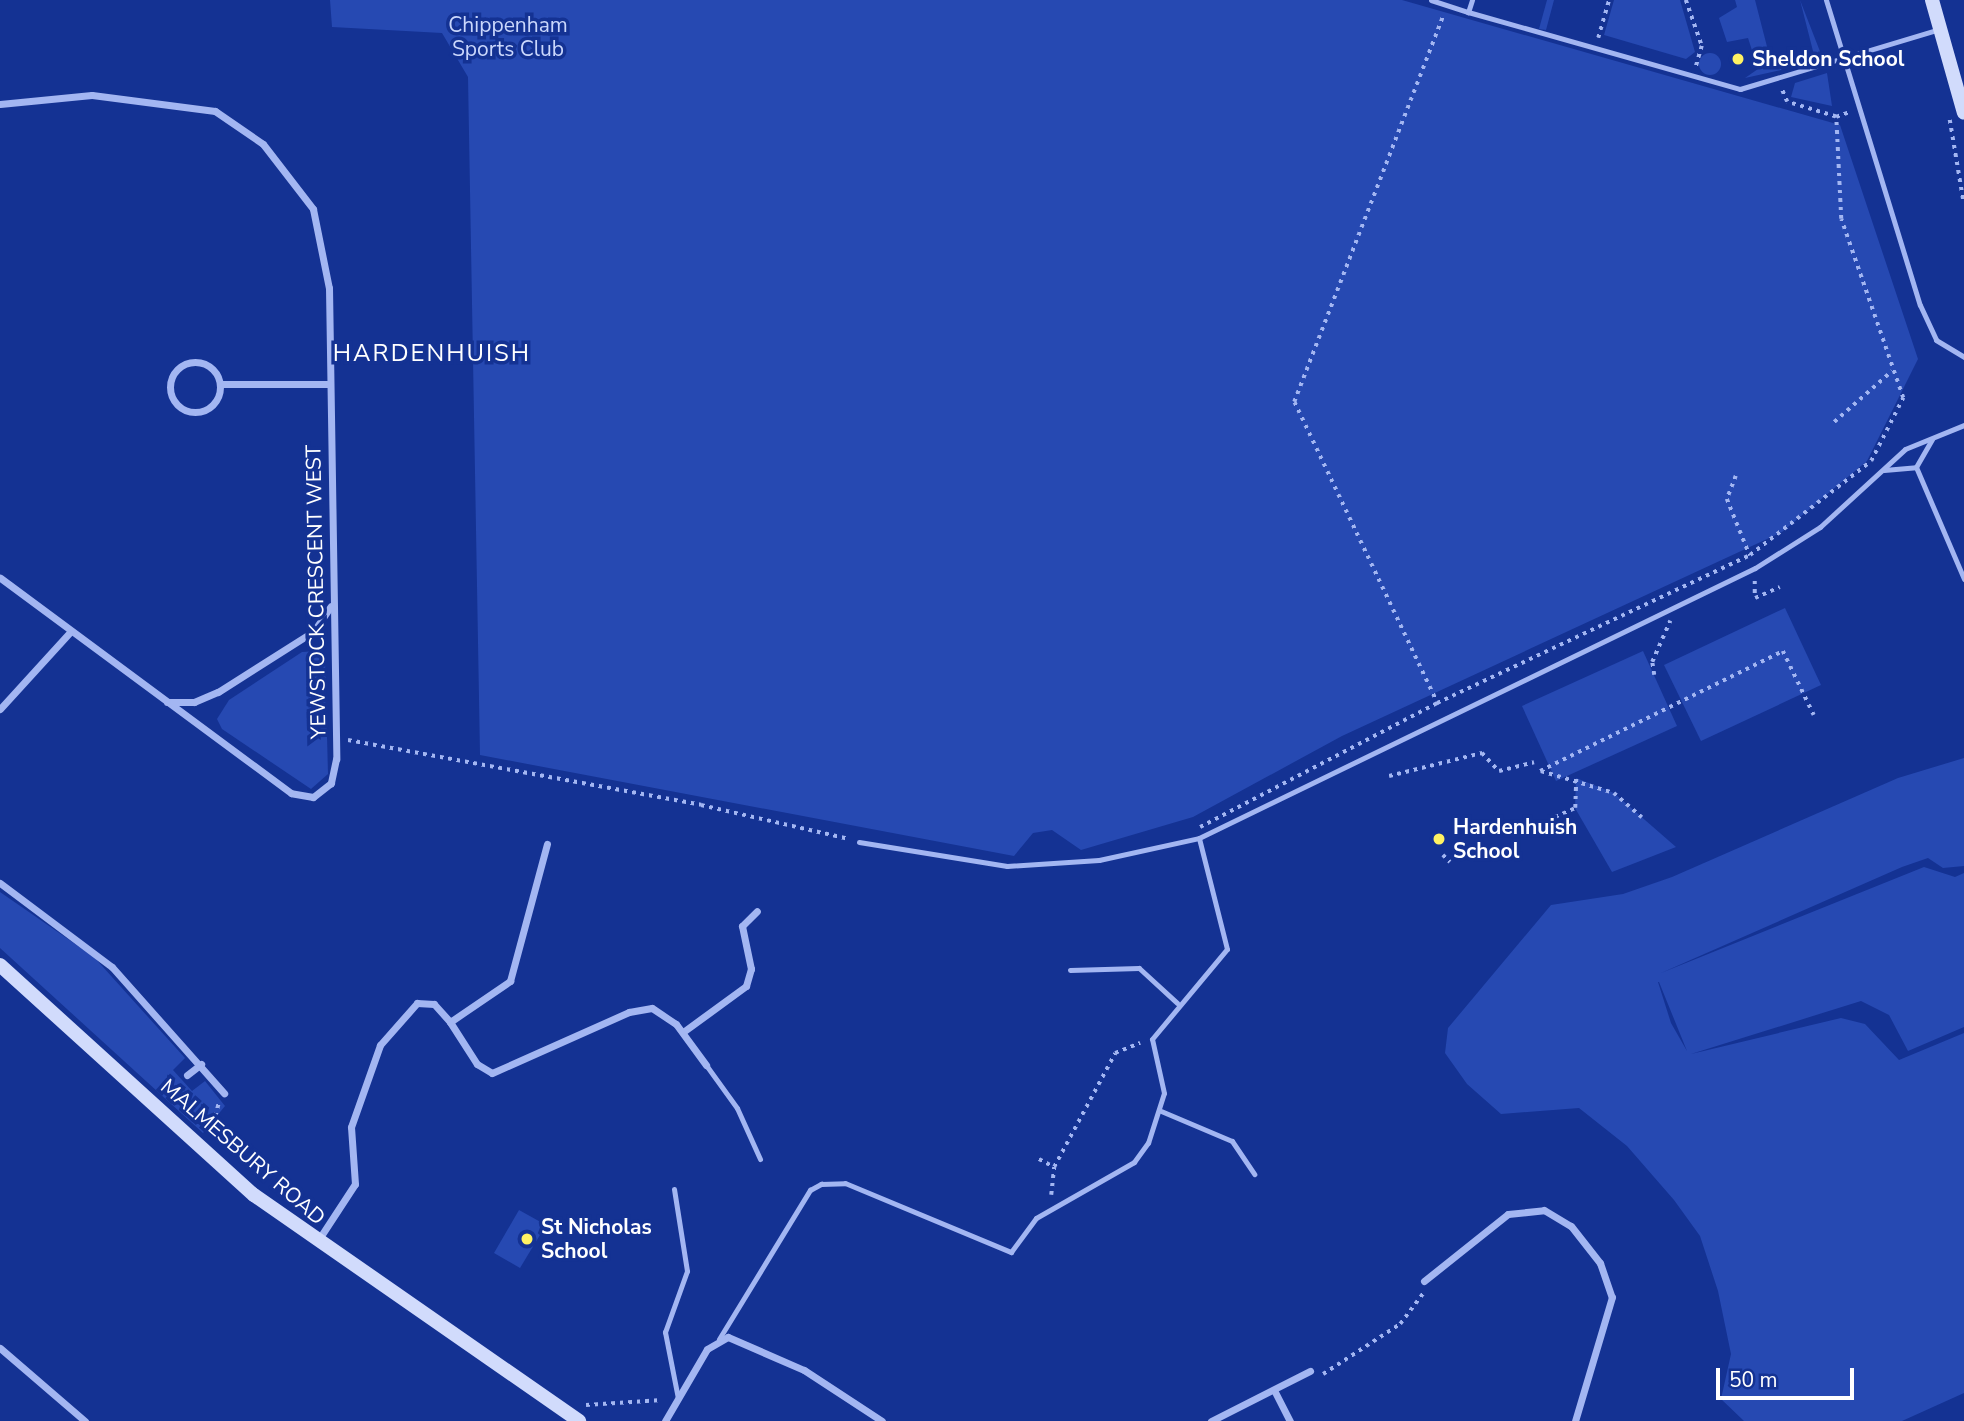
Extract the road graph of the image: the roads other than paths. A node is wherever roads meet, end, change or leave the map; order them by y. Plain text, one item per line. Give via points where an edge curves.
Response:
1 (1431, 0) edge
2 (1472, 0) edge
3 (1826, 0) edge
4 (1932, 0) edge
5 (1468, 12) junction
6 (1940, 29) junction
7 (1844, 59) junction
8 (0, 104) edge
9 (1964, 113) edge
10 (1964, 358) edge
11 (220, 384) junction
12 (330, 384) junction
13 (1964, 425) edge
14 (1932, 438) junction
15 (1916, 467) junction
16 (1884, 470) junction
17 (0, 578) edge
18 (1964, 579) edge
19 (333, 598) junction
20 (71, 631) junction
21 (166, 702) junction
22 (0, 709) edge
23 (1199, 838) junction
24 (859, 842) road end
25 (547, 844) dead end
26 (0, 883) edge
27 (757, 911) dead end
28 (0, 965) edge
29 (1070, 970) dead end
30 (1177, 1003) junction
31 (450, 1022) junction
32 (682, 1032) junction
33 (201, 1064) junction
34 (706, 1065) joint
35 (187, 1075) dead end
36 (224, 1093) road end
37 (1161, 1111) junction
38 (760, 1159) dead end
39 (1254, 1174) dead end
40 (674, 1189) dead end
41 (317, 1243) junction
42 (1424, 1281) dead end
43 (719, 1339) junction
44 (0, 1348) edge
45 (1310, 1371) road end
46 (1274, 1390) junction
47 (678, 1398) junction
48 (85, 1421) edge
49 (579, 1421) edge
50 (665, 1421) edge
51 (882, 1421) edge
52 (1211, 1421) edge
53 (1290, 1421) edge
54 (1575, 1421) edge

1 - 5 lane
2 - 5 lane
3 - 7 lane
4 - 6 main road
5 - 7 lane via 1740,89
6 - 7 lane
6 - 9 main road
7 - 10 lane via 1928,328 1943,347
8 - 12 street, YEWSTOCK CRESCENT WEST via 92,95 163,99 215,111 248,130 299,185 323,236
11 - 11 street via 217,399 200,412 179,407 171,394 172,378 190,363 206,365
11 - 12 street
12 - 19 street, YEWSTOCK CRESCENT WEST
13 - 14 lane
14 - 15 lane
14 - 16 lane via 1905,449
15 - 16 lane
15 - 18 lane
16 - 23 lane via 1820,527 1755,568
17 - 20 street
19 - 21 street via 314,631 218,692 184,704
19 - 21 street, YEWSTOCK CRESCENT WEST via 335,777 320,794 291,793
20 - 21 street
20 - 22 street
23 - 24 lane via 1099,860 1007,866
23 - 30 lane via 1227,949
25 - 31 street via 513,976
26 - 33 street, MALMESBURY ROAD via 98,954
27 - 32 street via 741,926 751,969 746,986
28 - 41 main road, MALMESBURY ROAD via 215,1159
29 - 30 lane via 1139,968
30 - 37 lane via 1152,1039 1164,1093
31 - 32 street via 490,1073 641,1008 664,1013
31 - 41 street via 436,1005 421,1002 380,1045 351,1127 355,1184
32 - 34 street
33 - 35 street, MALMESBURY ROAD
33 - 36 street, MALMESBURY ROAD
34 - 38 lane via 737,1108
37 - 39 lane via 1232,1141
37 - 43 lane via 1134,1162 1112,1180 1050,1208 1021,1230 1010,1252 845,1183 821,1184 810,1190
40 - 47 lane via 687,1271 666,1332
41 - 49 main road, MALMESBURY ROAD
42 - 54 street via 1508,1214 1544,1210 1572,1226 1600,1263 1612,1297
43 - 47 street
43 - 51 street via 753,1343
44 - 48 street
45 - 46 street
46 - 52 street
46 - 53 street
47 - 50 street

